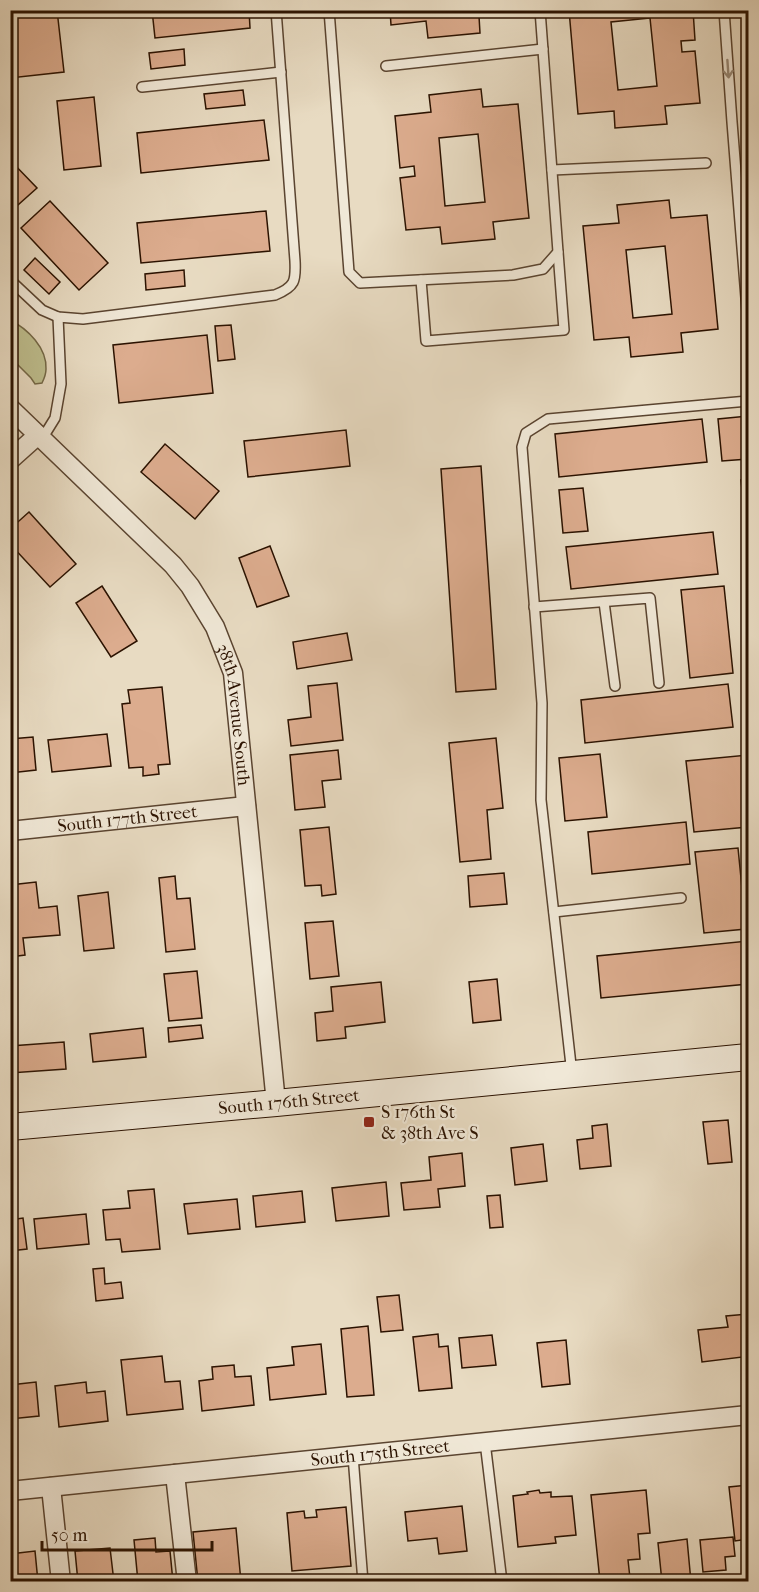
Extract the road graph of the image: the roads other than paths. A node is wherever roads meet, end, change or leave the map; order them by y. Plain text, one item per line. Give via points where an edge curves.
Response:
1 (276, 10) edge
2 (329, 10) edge
3 (540, 10) edge
4 (748, 10) edge
5 (724, 11) edge
6 (543, 49) junction
7 (386, 66) dead end
8 (281, 72) junction
9 (142, 87) dead end
10 (706, 163) dead end
11 (552, 170) junction
12 (558, 252) junction
13 (10, 280) edge
14 (421, 280) junction
15 (58, 317) junction
16 (748, 323) edge
17 (748, 401) edge
18 (10, 408) edge
19 (40, 437) junction
20 (10, 460) edge
21 (604, 602) junction
22 (534, 607) junction
23 (659, 683) dead end
24 (615, 686) dead end
25 (246, 806) junction
26 (10, 831) edge
27 (681, 898) dead end
28 (554, 912) junction
29 (748, 1057) edge
30 (572, 1074) junction
31 (276, 1103) junction
32 (10, 1127) edge
33 (748, 1415) edge
34 (485, 1442) junction
35 (353, 1456) junction
36 (175, 1474) junction
37 (51, 1487) junction
38 (10, 1491) edge
39 (61, 1581) edge
40 (187, 1581) edge
41 (363, 1581) edge
42 (502, 1581) edge

1 - 8 lane
2 - 14 lane via 349,272 360,283
3 - 6 lane
4 - 5 lane
5 -> 16 lane
6 - 7 lane
6 - 11 lane
8 - 9 lane
8 - 15 lane via 296,276 288,289 275,295 83,319
10 - 11 lane
11 - 12 lane
12 - 14 lane via 543,269 513,275
12 - 14 lane via 564,330 426,341
13 - 15 lane via 42,310
15 - 19 lane via 61,384 55,418
17 - 22 lane via 548,419 526,433 522,447
18 - 19 street, 38th Avenue South
19 - 20 street
19 - 25 street, 38th Avenue South via 174,565 215,627 233,673
21 - 22 lane
21 - 23 lane via 650,598
21 - 24 lane
22 - 28 lane via 542,703 541,800
25 - 26 street, South 177th Street
25 - 31 street, 38th Avenue South
27 - 28 lane
28 - 30 lane
29 - 30 street, South 176th Street
30 - 31 street, South 176th Street
31 - 32 street, South 176th Street
33 - 34 street, South 175th Street
34 - 35 street, South 175th Street
34 - 42 lane
35 - 36 street, South 175th Street
35 - 41 lane
36 - 37 street, South 175th Street
36 - 40 street
37 - 38 street, South 175th Street
37 - 39 street

